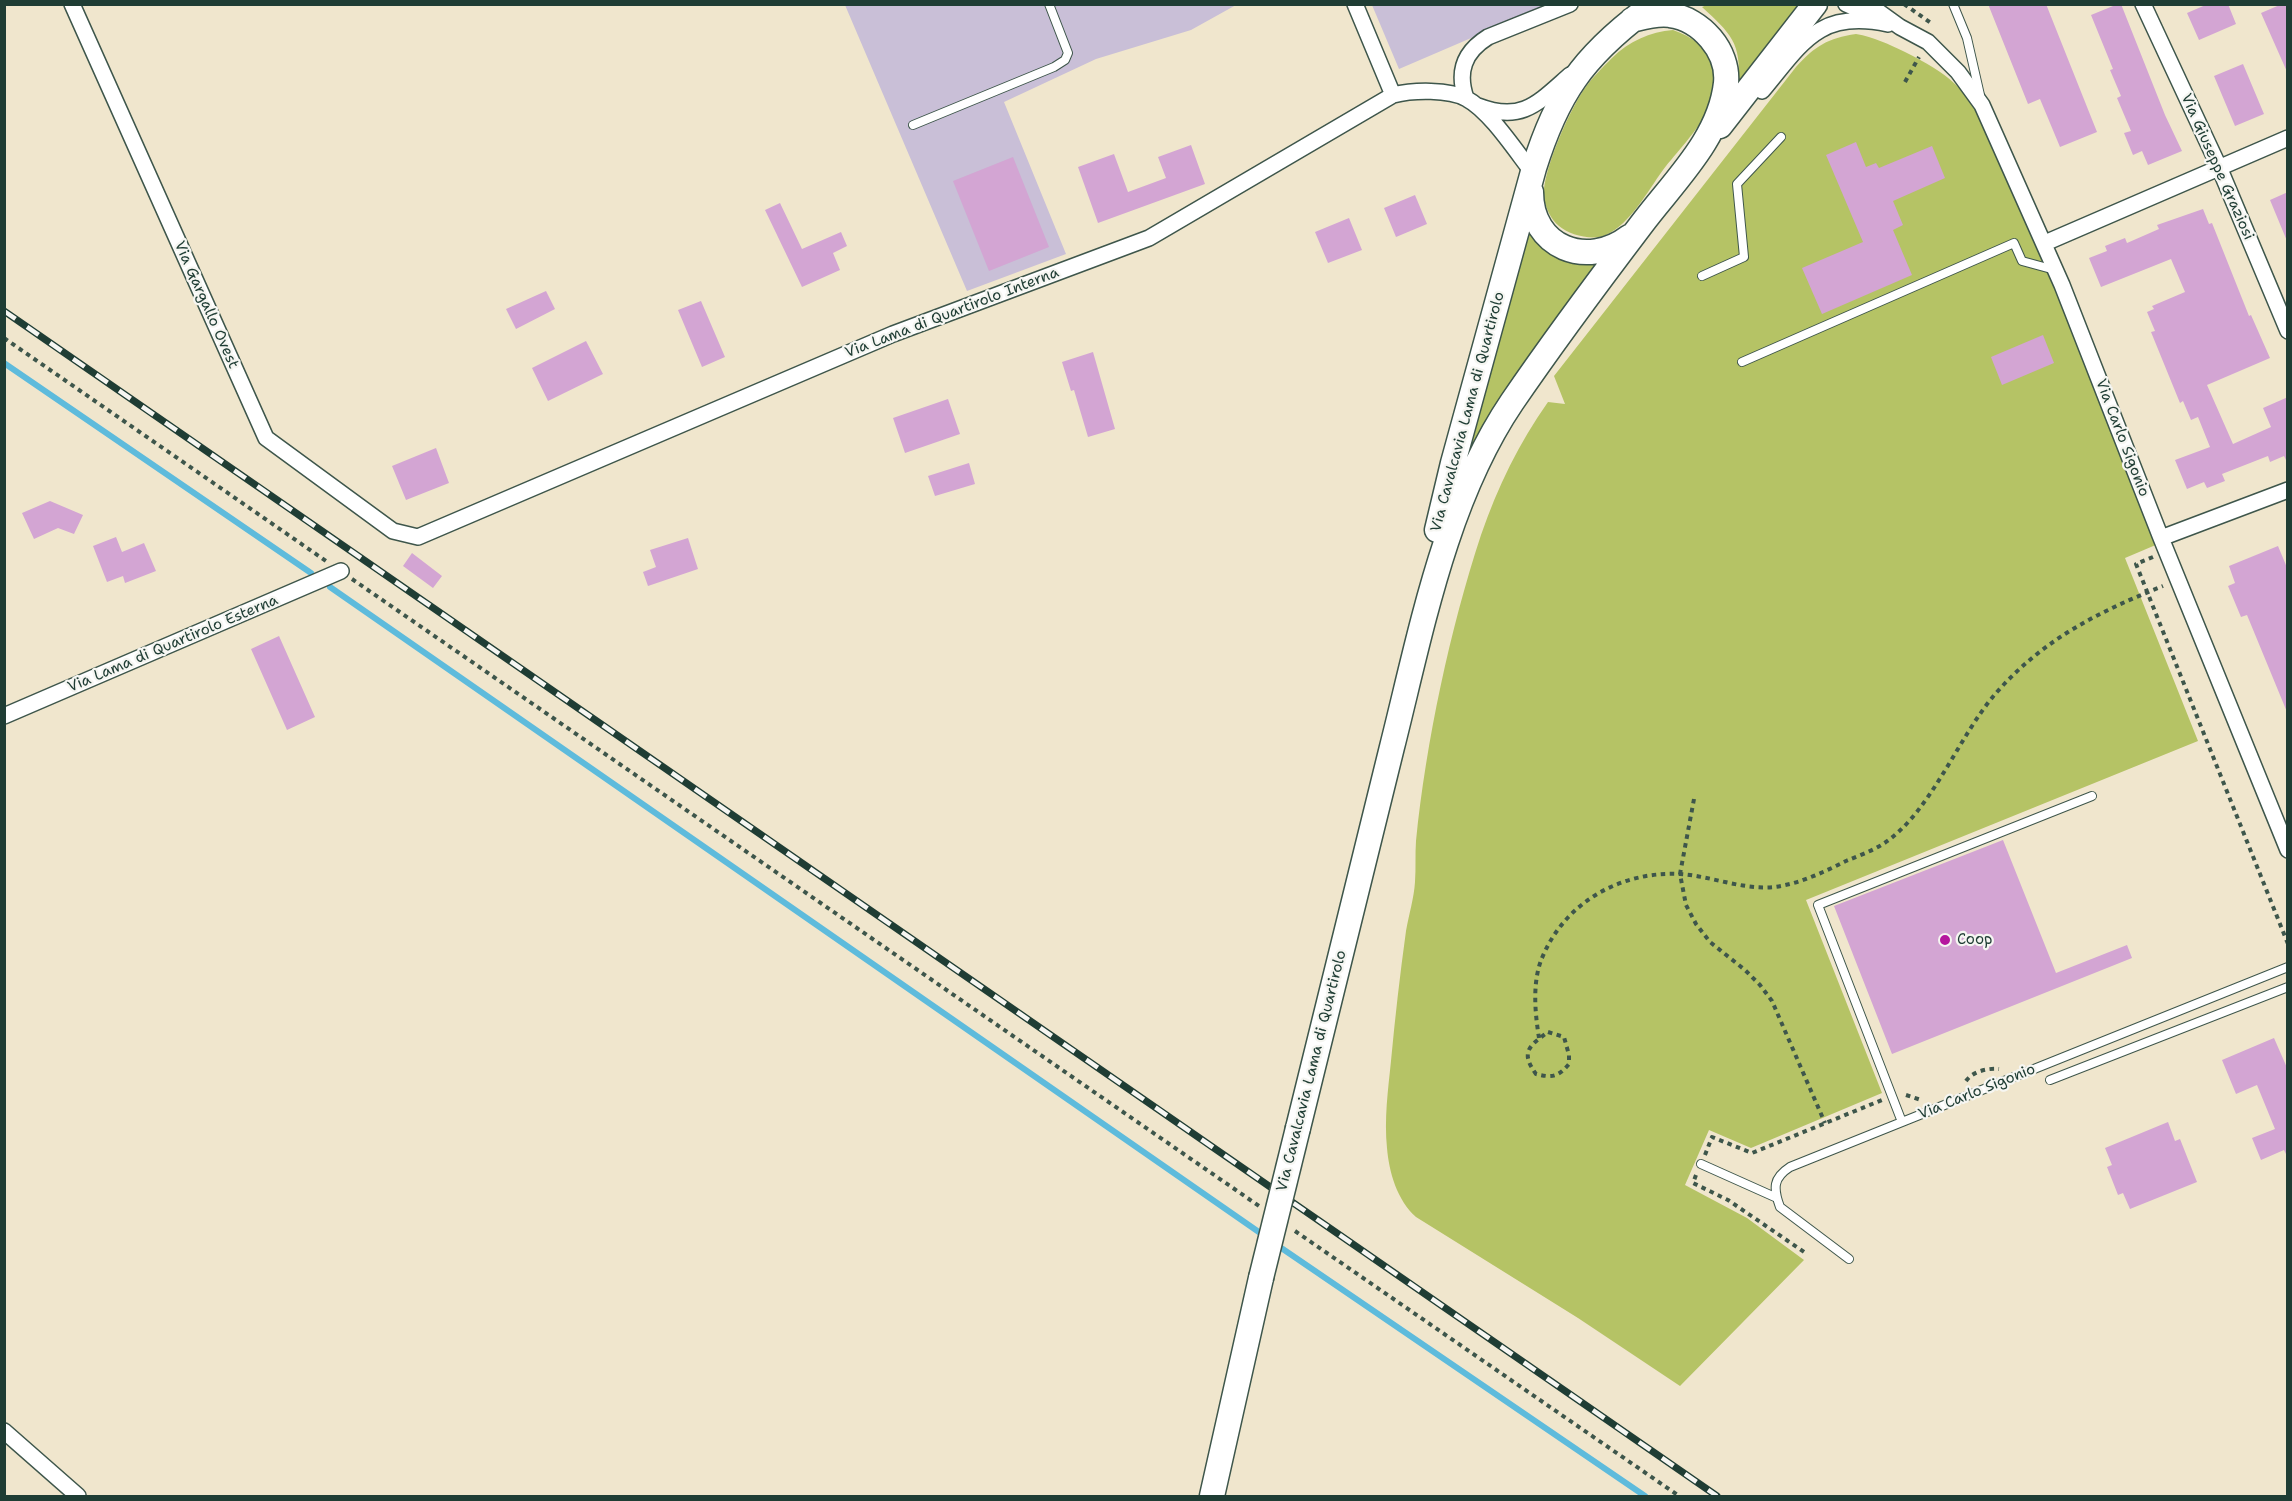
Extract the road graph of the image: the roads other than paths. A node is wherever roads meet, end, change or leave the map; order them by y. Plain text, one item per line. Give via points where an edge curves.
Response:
1 (72, 4) edge
2 (1048, 4) edge
3 (1355, 4) edge
4 (1570, 4) edge
5 (1653, 4) edge
6 (1677, 4) edge
7 (1815, 4) edge
8 (1846, 4) edge
9 (1868, 4) edge
10 (1953, 4) edge
11 (2143, 4) edge
12 (1632, 20) junction
13 (1900, 27) junction
14 (1588, 60) junction
15 (1393, 95) junction
16 (1471, 101) junction
17 (1982, 105) junction
18 (913, 125) dead end
19 (1781, 137) dead end
20 (2288, 138) edge
21 (1706, 143) junction
22 (2218, 167) junction
23 (1532, 177) junction
24 (1641, 224) junction
25 (2045, 243) junction
26 (2056, 271) junction
27 (1702, 276) dead end
28 (2288, 331) edge
29 (1742, 362) dead end
30 (2288, 490) edge
31 (418, 537) joint
32 (2164, 545) junction
33 (340, 571) road end
34 (1417, 647) junction
35 (4, 716) edge
36 (2092, 796) dead end
37 (2288, 850) edge
38 (2288, 967) edge
39 (2288, 987) edge
40 (2050, 1080) dead end
41 (1902, 1122) junction
42 (1701, 1164) dead end
43 (1777, 1198) junction
44 (1850, 1259) dead end
45 (4, 1431) edge
46 (78, 1497) edge
47 (1212, 1497) edge

1 - 31 street, Via Gargallo Ovest via 266,438 393,531
2 - 18 lane via 1068,53 1065,60
3 - 15 street
4 - 16 street via 1478,44 1467,59 1461,83
5 - 12 main road
6 - 12 street
7 - 21 main road
8 - 13 street
9 - 13 street
10 - 17 lane via 1966,38
11 - 22 street, Via Giuseppe Graziosi
12 - 14 main road, Via Cavalcavia Lama di Quartirolo
12 - 21 main road, Via Cavalcavia Lama di Quartirolo via 1675,16 1709,36 1726,75 1725,90
13 - 17 street, Via Carlo Sigonio via 1928,42 1958,72
13 - 21 street via 1850,19 1822,28 1808,37 1738,118
14 - 16 street, Via Lama di Quartirolo Interna via 1543,99 1524,110 1499,113
14 - 23 main road, Via Cavalcavia Lama di Quartirolo via 1555,112
15 - 16 street, Via Lama di Quartirolo Interna via 1427,91
15 - 31 street, Via Lama di Quartirolo Interna via 1149,238 893,334
16 - 23 street via 1502,132
17 - 25 street, Via Carlo Sigonio
19 - 27 lane via 1737,184 1744,257
20 - 22 street
21 - 24 main road, Via Cavalcavia Lama di Quartirolo
22 - 25 street
22 - 28 street, Via Giuseppe Graziosi
23 - 24 main road, Via Cavalcavia Lama di Quartirolo via 1534,219 1546,235 1565,247 1590,253 1605,251 1621,243
23 - 34 main road, Via Cavalcavia Lama di Quartirolo via 1453,463 1425,580
24 - 34 main road, Via Cavalcavia Lama di Quartirolo via 1510,405 1479,460 1451,525
25 - 26 street, Via Carlo Sigonio
26 - 29 lane via 2022,261 2014,243
26 - 32 street, Via Carlo Sigonio
30 - 32 street
32 - 37 street, Via Carlo Sigonio
33 - 35 street, Via Lama di Quartirolo Esterna
34 - 47 main road, Via Cavalcavia Lama di Quartirolo, bridge via 1261,1278
36 - 41 lane via 1818,905
38 - 41 lane, Via Carlo Sigonio
39 - 40 lane, Via Carlo Sigonio
41 - 43 lane, Via Carlo Sigonio via 1780,1173
42 - 43 lane
43 - 44 lane via 1780,1207
45 - 46 street

